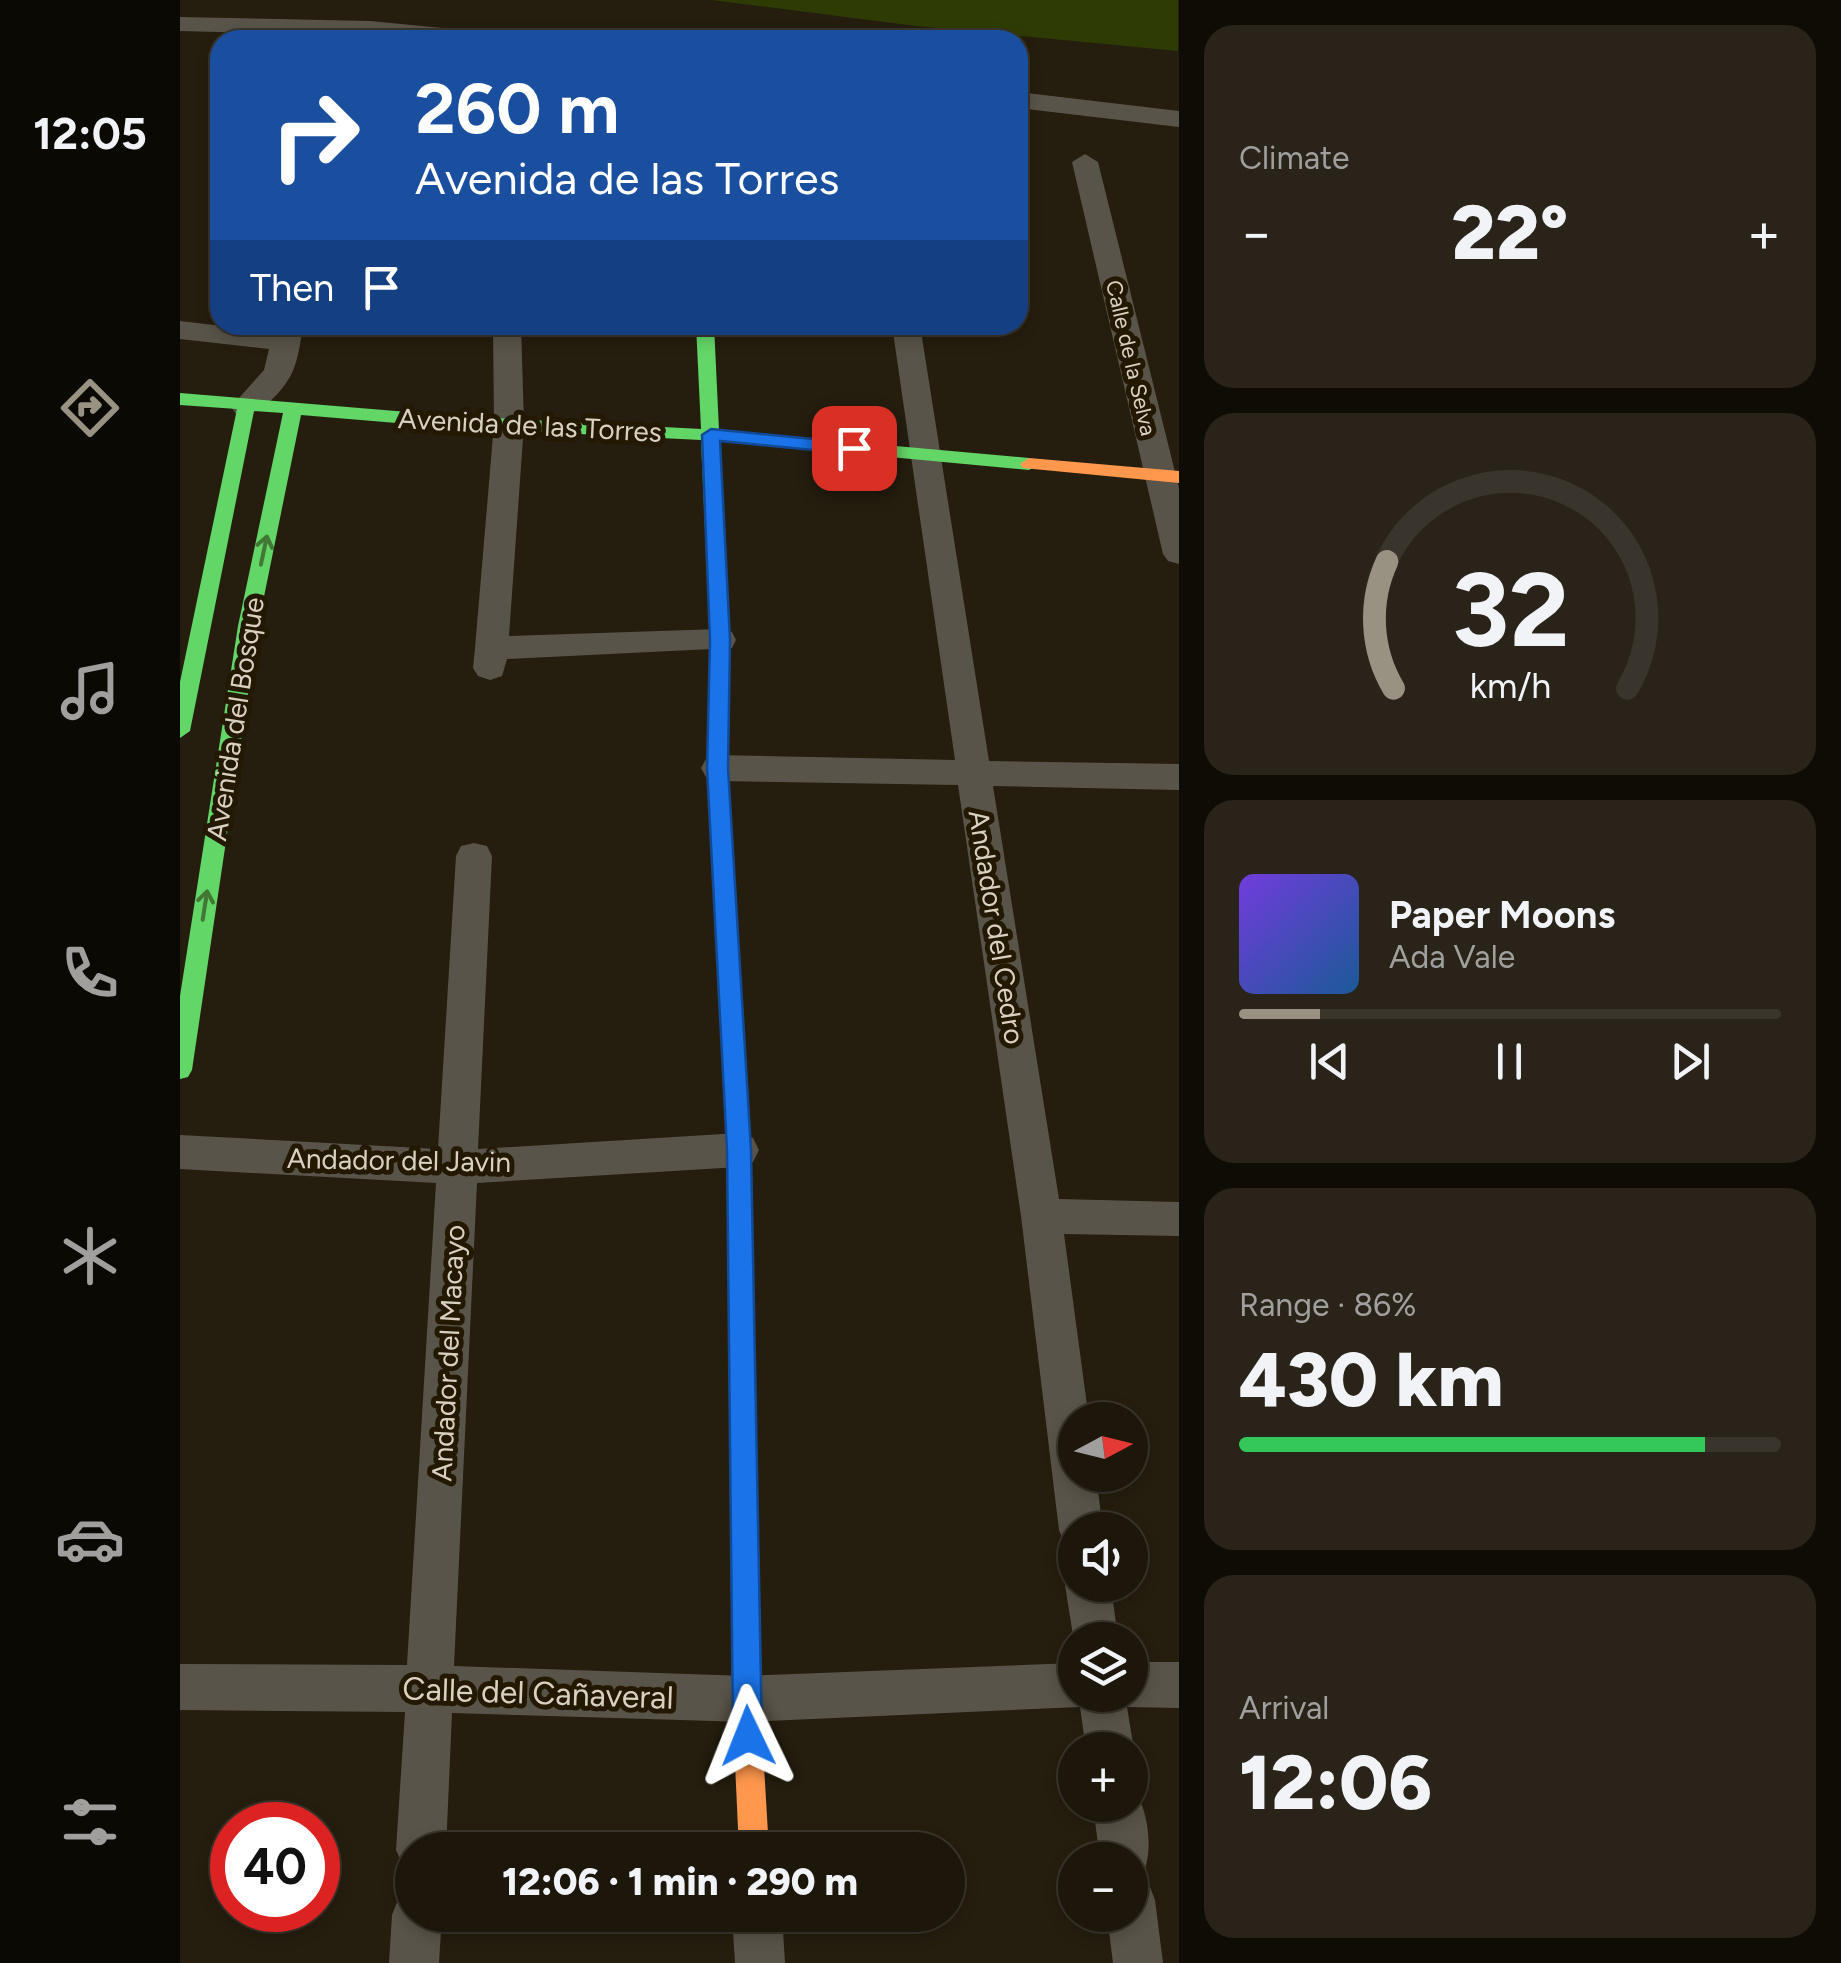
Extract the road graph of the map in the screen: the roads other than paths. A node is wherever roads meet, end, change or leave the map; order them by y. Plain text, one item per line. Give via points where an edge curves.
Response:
1 (180, 24) edge
2 (391, 30) edge
3 (1028, 101) edge
4 (1178, 119) edge
5 (1085, 162) dead end
6 (180, 330) edge
7 (210, 331) edge
8 (288, 335) edge
9 (508, 335) edge
10 (706, 335) edge
11 (908, 335) edge
12 (278, 372) junction
13 (180, 399) edge
14 (246, 407) junction
15 (294, 410) junction
16 (509, 424) junction
17 (711, 435) junction
18 (926, 455) junction
19 (1169, 476) edge
20 (1178, 554) edge
21 (720, 640) junction
22 (180, 730) edge
23 (196, 762) dead end
24 (227, 762) junction
25 (718, 768) junction
26 (974, 773) junction
27 (1178, 777) edge
28 (474, 856) dead end
29 (180, 1070) edge
30 (739, 1150) junction
31 (180, 1152) edge
32 (458, 1167) junction
33 (1041, 1216) junction
34 (1178, 1219) edge
35 (1079, 1512) edge
36 (1148, 1685) edge
37 (1178, 1685) edge
38 (180, 1687) edge
39 (1058, 1687) edge
40 (432, 1689) junction
41 (746, 1699) junction
42 (422, 1832) edge
43 (753, 1832) edge
44 (416, 1932) edge
45 (759, 1932) edge
46 (1134, 1932) edge
47 (414, 1963) edge
48 (760, 1963) edge
49 (1138, 1963) edge

1 - 2 street
3 - 4 street
5 - 19 street, Calle de la Selva
6 - 7 street
8 - 12 street
9 - 16 street
10 - 17 street
11 - 18 street, Andador del Cedro
12 - 14 street
12 - 15 street
13 - 14 street, Avenida de las Torres
14 - 15 street, Avenida de las Torres
14 - 22 street, Avenida del Bosque
15 - 16 street, Avenida de las Torres
24 -> 15 street, Avenida del Bosque
16 - 17 street, Avenida de las Torres
16 - 21 street via 490,658
17 - 18 street, Avenida de las Torres
17 - 21 street
18 - 19 street, Avenida de las Torres
18 - 26 street, Andador del Cedro
19 - 20 street, Calle de la Selva
21 - 25 street
23 - 24 street
29 -> 24 street, Avenida del Bosque
25 - 26 street
25 - 30 street
26 - 27 street
26 - 33 street, Andador del Cedro
28 - 32 street, Andador del Macayo
30 - 32 street, Andador del Javin
30 - 41 street
31 - 32 street, Andador del Javin
32 - 40 street, Andador del Macayo
33 - 34 street
33 - 35 street, Andador del Cedro
36 - 37 street
38 - 40 street, Calle del Cañaveral
39 - 41 street, Calle del Cañaveral
40 - 41 street, Calle del Cañaveral
40 - 42 street, Andador del Macayo
41 - 43 street
44 - 47 street
45 - 48 street
46 - 49 street

